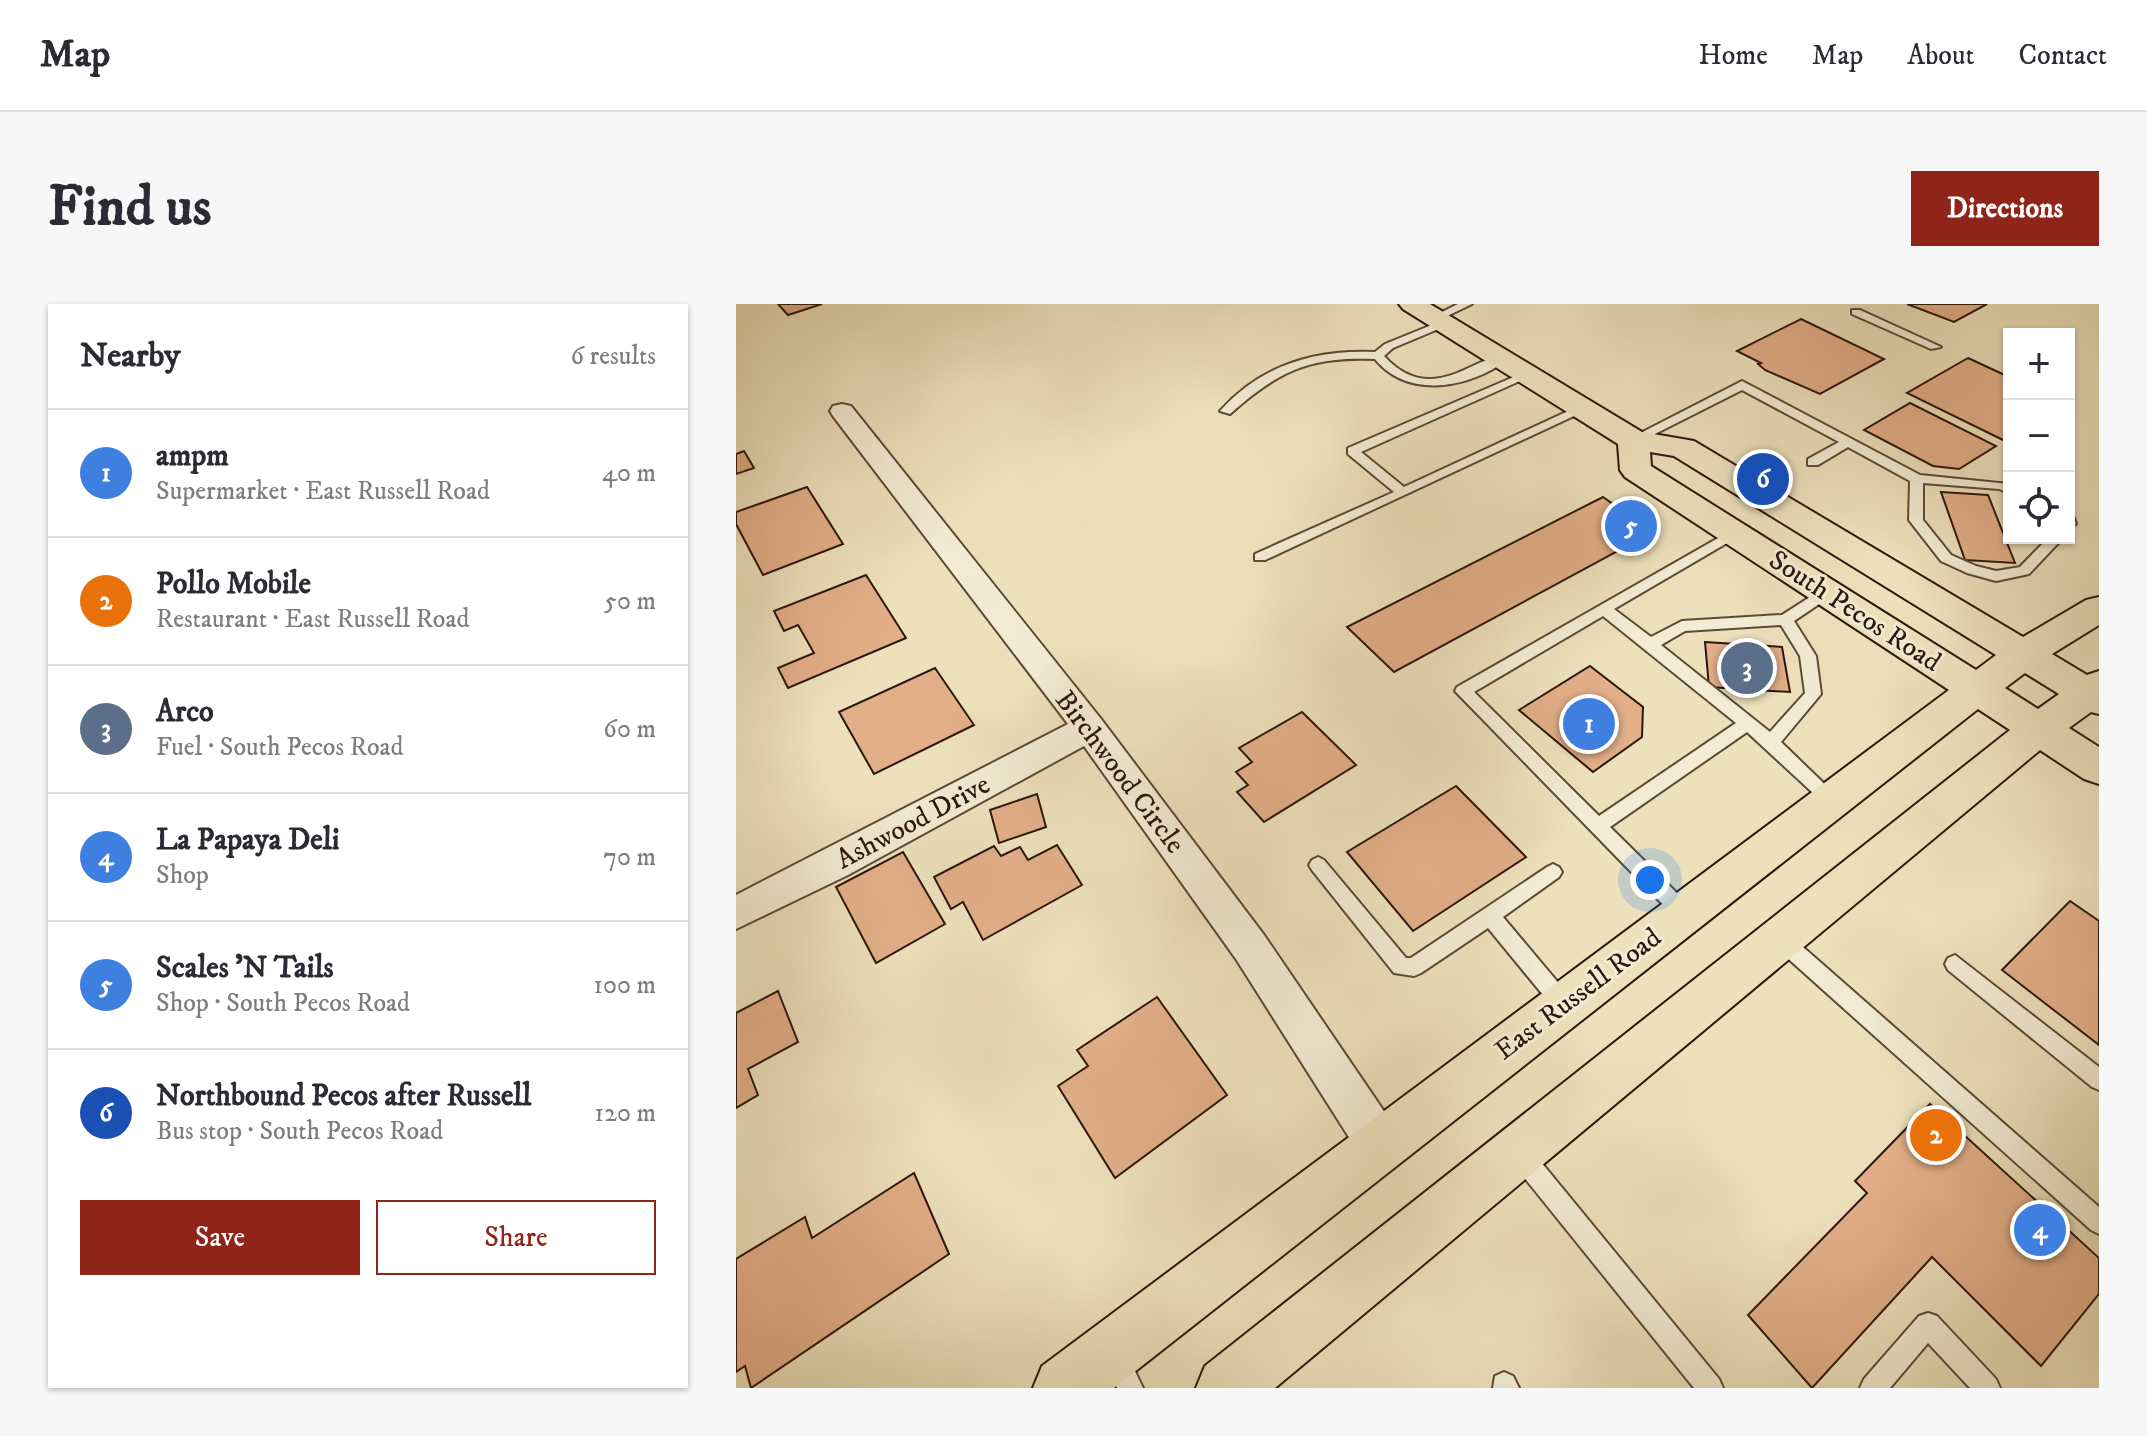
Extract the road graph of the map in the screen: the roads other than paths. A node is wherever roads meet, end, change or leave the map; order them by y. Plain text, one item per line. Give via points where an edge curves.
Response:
1 (1467, 304) edge
2 (1856, 312) dead end
3 (1430, 315) edge
4 (1935, 347) dead end
5 (1378, 356) junction
6 (1502, 359) junction
7 (1527, 375) junction
8 (1583, 409) junction
9 (842, 411) dead end
10 (1226, 411) dead end
11 (1633, 440) junction
12 (1848, 442) junction
13 (1813, 462) dead end
14 (1917, 479) junction
15 (2003, 486) edge
16 (1403, 493) junction
17 (1734, 533) junction
18 (2050, 544) edge
19 (1260, 557) dead end
20 (1826, 593) junction
21 (1604, 609) junction
22 (2099, 609) edge
23 (1785, 620) junction
24 (1650, 644) junction
25 (2023, 654) junction
26 (1976, 690) junction
27 (2095, 693) edge
28 (1747, 724) junction
29 (1089, 728) junction
30 (2038, 729) junction
31 (1771, 742) junction
32 (2099, 768) edge
33 (1832, 800) junction
34 (1598, 826) junction
35 (1318, 865) dead end
36 (1553, 872) dead end
37 (736, 913) edge
38 (1684, 913) junction
39 (1490, 916) junction
40 (1780, 939) junction
41 (1955, 964) dead end
42 (1564, 1005) junction
43 (2099, 1080) edge
44 (1380, 1145) junction
45 (1517, 1150) junction
46 (2099, 1222) edge
47 (1121, 1370) edge
48 (1064, 1388) edge
49 (1227, 1388) edge
50 (1710, 1388) edge
51 (1873, 1388) edge
52 (1987, 1388) edge

1 - 3 lane
2 - 4 lane
3 - 5 lane
3 - 6 main road, South Pecos Road
5 - 6 lane via 1384,365 1426,385
5 - 10 lane via 1323,355 1294,364 1256,382
6 - 7 main road, South Pecos Road
7 - 8 main road, South Pecos Road
7 - 16 lane via 1352,451
8 - 11 main road, South Pecos Road
8 - 16 lane
9 - 29 street, Birchwood Circle
11 - 12 lane via 1742,385
11 - 17 main road, South Pecos Road via 1636,470
11 - 25 main road, South Pecos Road via 1683,448
12 - 13 lane
12 - 14 lane
14 - 15 lane
14 - 18 lane via 1916,520 1946,558 1996,576 2024,571
16 - 19 lane
17 - 20 main road, South Pecos Road
17 - 21 lane
20 - 23 lane
20 - 26 main road, South Pecos Road
21 - 24 lane
21 - 34 lane via 1463,691
22 - 25 main road, East Russell Road
23 - 24 lane via 1682,626
23 - 31 lane via 1808,656 1813,694
24 - 28 lane
25 - 26 main road, East Russell Road
25 - 27 main road, South Pecos Road
26 - 30 main road, South Pecos Road
26 - 33 main road, East Russell Road
27 - 30 main road
28 - 31 lane
28 - 34 lane
29 - 37 street, Ashwood Drive
29 - 44 street, Birchwood Circle via 1250,947
30 - 32 main road, South Pecos Road
30 - 40 main road
31 - 33 lane
33 - 38 main road, East Russell Road
34 - 38 lane
35 - 39 lane via 1401,967 1414,967
36 - 39 lane
38 - 42 main road, East Russell Road
39 - 42 lane
40 - 45 main road
40 - 46 lane
41 - 43 lane
42 - 44 main road, East Russell Road
44 - 47 main road, East Russell Road
45 - 49 main road
45 - 50 lane
47 - 48 main road, East Russell Road
51 - 52 lane via 1928,1325

